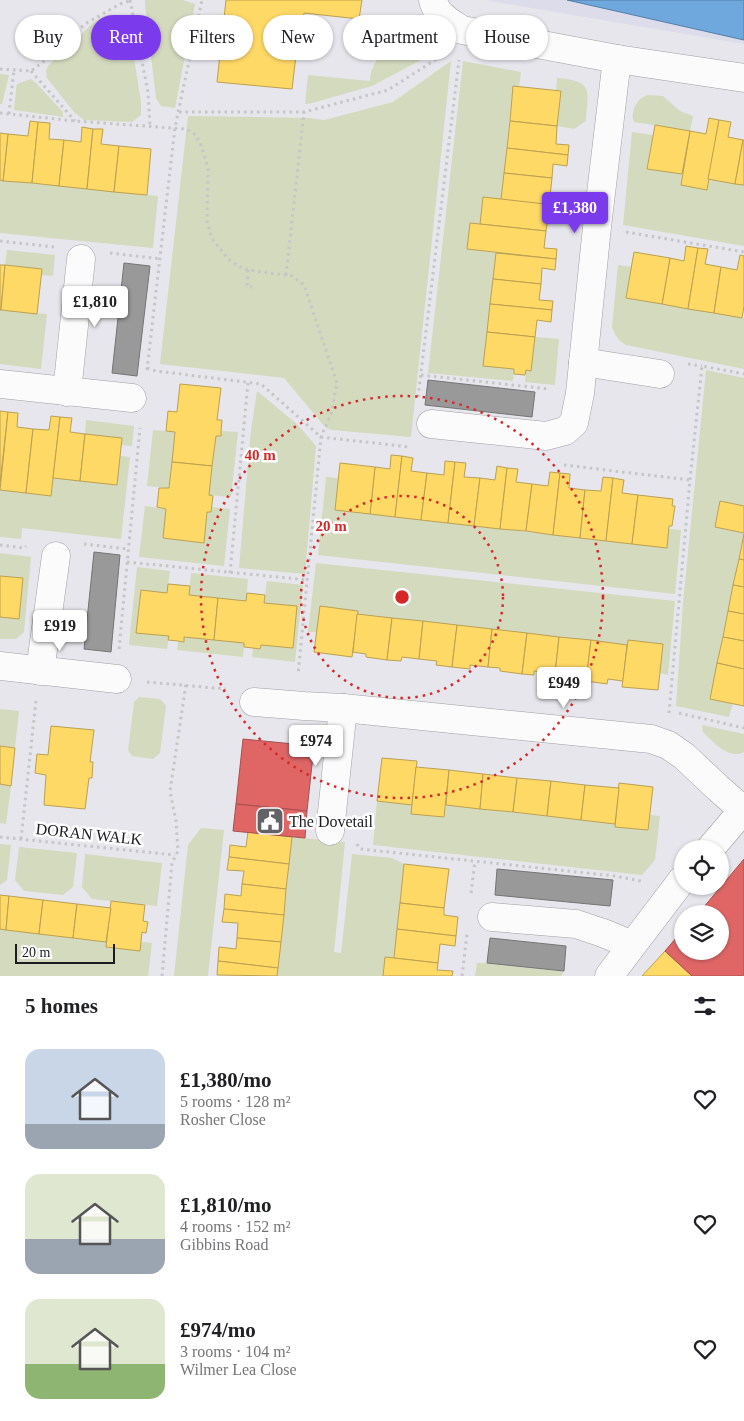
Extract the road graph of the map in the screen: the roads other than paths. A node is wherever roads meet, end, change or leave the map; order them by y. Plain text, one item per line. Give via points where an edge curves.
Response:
1 (433, 0) edge
2 (617, 59) junction
3 (744, 78) edge
4 (81, 259) dead end
5 (583, 362) junction
6 (660, 374) dead end
7 (0, 384) edge
8 (67, 392) junction
9 (132, 398) dead end
10 (431, 424) dead end
11 (56, 556) dead end
12 (0, 666) edge
13 (40, 671) junction
14 (116, 679) road end
15 (254, 702) road end
16 (343, 708) junction
17 (744, 809) edge
18 (330, 831) road end
19 (718, 840) edge
20 (674, 890) edge
21 (492, 917) dead end
22 (632, 945) junction
23 (609, 976) edge

1 - 2 street via 444,18 462,35
2 - 3 street
2 - 5 street
4 - 8 street
5 - 6 street
5 - 10 street via 574,424 565,431 546,436
7 - 8 street
8 - 9 street
11 - 13 street
12 - 13 street
13 - 14 street
15 - 16 street
16 - 17 street via 650,739 668,745 684,756
16 - 18 street
17 - 19 street
20 - 22 street
21 - 22 street via 576,924
22 - 23 street

